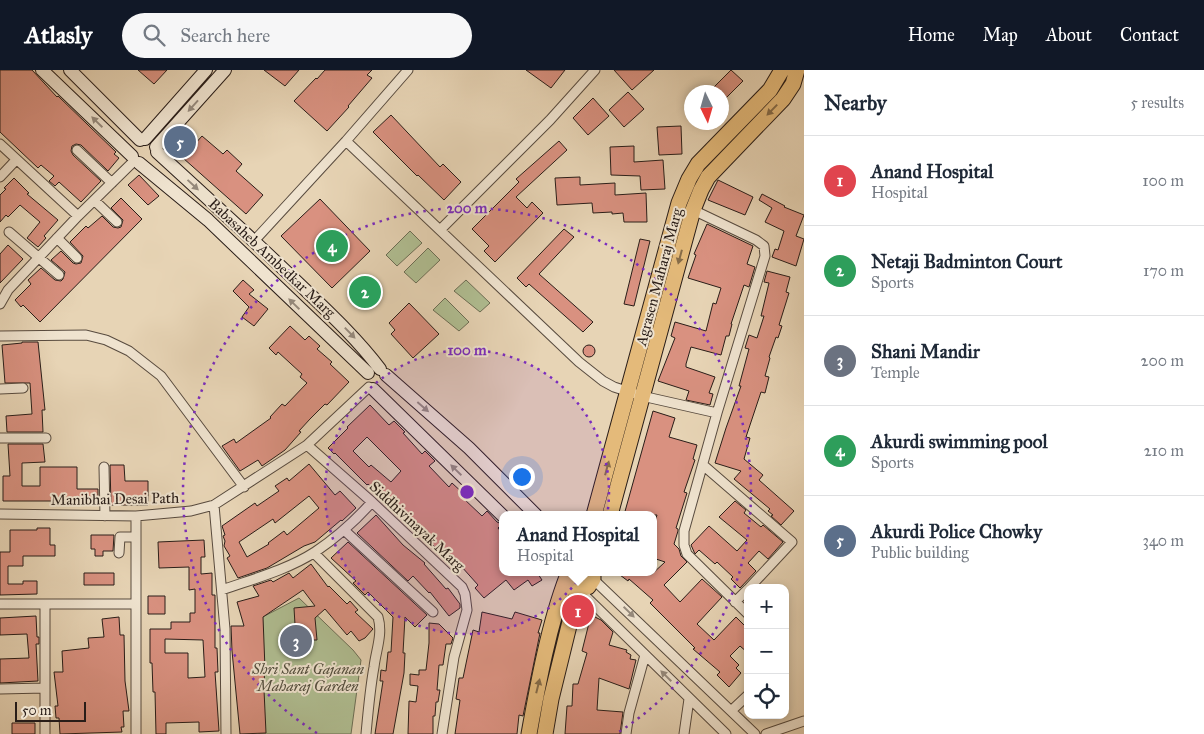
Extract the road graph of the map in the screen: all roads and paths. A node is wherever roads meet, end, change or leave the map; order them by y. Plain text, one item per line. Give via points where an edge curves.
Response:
1 (42, 70) edge
2 (70, 70) edge
3 (206, 70) edge
4 (225, 70) edge
5 (408, 70) edge
6 (594, 70) edge
7 (782, 70) edge
8 (797, 70) edge
9 (142, 139) junction
10 (346, 141) junction
11 (0, 144) edge
12 (77, 150) dead end
13 (157, 150) junction
14 (16, 160) junction
15 (135, 160) junction
16 (0, 177) edge
17 (112, 182) junction
18 (94, 201) junction
19 (679, 203) junction
20 (693, 210) junction
21 (78, 216) junction
22 (117, 222) dead end
23 (441, 229) junction
24 (9, 232) dead end
25 (57, 238) junction
26 (254, 240) junction
27 (39, 257) junction
28 (77, 258) dead end
29 (59, 275) dead end
30 (1, 300) edge
31 (0, 336) edge
32 (383, 372) junction
33 (368, 373) junction
34 (23, 388) dead end
35 (371, 388) junction
36 (0, 389) edge
37 (635, 394) junction
38 (717, 413) junction
39 (0, 438) edge
40 (46, 438) dead end
41 (307, 445) junction
42 (703, 465) junction
43 (104, 468) dead end
44 (244, 487) junction
45 (372, 502) junction
46 (214, 505) junction
47 (532, 511) edge
48 (595, 511) edge
49 (611, 511) edge
50 (499, 512) edge
51 (0, 514) edge
52 (105, 516) junction
53 (136, 516) junction
54 (344, 530) junction
55 (136, 537) junction
56 (120, 553) dead end
57 (314, 553) junction
58 (566, 576) edge
59 (568, 576) edge
60 (594, 576) edge
61 (595, 576) edge
62 (752, 584) edge
63 (578, 589) junction
64 (222, 590) junction
65 (744, 592) edge
66 (735, 602) junction
67 (0, 604) edge
68 (45, 604) junction
69 (135, 604) junction
70 (744, 610) edge
71 (433, 612) dead end
72 (645, 655) junction
73 (0, 688) edge
74 (44, 688) junction
75 (690, 699) junction
76 (744, 699) edge
77 (731, 711) junction
78 (804, 721) edge
79 (45, 734) edge
80 (136, 734) edge
81 (226, 734) edge
82 (366, 734) edge
83 (442, 734) edge
84 (529, 734) edge
85 (545, 734) edge
86 (626, 734) edge
87 (684, 734) edge
88 (726, 734) edge
89 (755, 734) edge
90 (766, 734) edge

15 -> 1 main road, Babasaheb Ambedkar Marg
2 - 9 main road
3 - 9 main road
4 -> 13 main road
5 - 10 street
6 - 23 street via 550,120
7 - 19 main road, Agrasen Maharaj Marg via 770,90 698,164
8 -> 20 main road, Agrasen Maharaj Marg via 794,84 783,99 708,178
9 - 13 main road via 152,141
9 - 15 main road via 133,146
10 - 23 street
10 - 26 street
11 - 14 street
12 - 17 street
13 - 15 main road via 151,163
13 -> 26 main road, Babasaheb Ambedkar Marg
14 - 16 street
14 - 21 street
15 - 17 street
33 -> 15 main road, Babasaheb Ambedkar Marg via 208,220
17 - 18 street
18 - 21 street
18 - 22 street
19 - 20 street
19 - 37 main road, Agrasen Maharaj Marg
20 -> 37 main road, Agrasen Maharaj Marg
20 - 38 street via 764,246 765,256
21 - 25 street
23 - 37 street via 579,362 603,381
24 - 27 street
25 - 27 street
25 - 28 street
26 -> 32 main road, Babasaheb Ambedkar Marg via 364,347
27 - 29 street
27 - 30 street
31 - 44 street via 86,335 129,351 161,376
32 - 33 main road via 372,369
32 - 35 main road via 387,381 384,386 379,390
32 -> 47 main road, Babasaheb Ambedkar Marg
33 - 35 main road via 366,381
34 - 36 street
35 - 41 street, Manibhai Desai Path
50 -> 35 main road
37 - 38 street
48 -> 37 main road, Agrasen Maharaj Marg
37 - 49 main road, Agrasen Maharaj Marg
38 - 42 street
39 - 40 street
41 - 44 street, Manibhai Desai Path
41 - 45 street, Siddhivinayak Marg
42 - 62 street via 792,542
42 - 66 street via 684,531 684,545 687,554
43 - 52 street
44 - 46 street, Manibhai Desai Path
45 - 54 street
45 - 83 street, Siddhivinayak Marg via 462,587 465,594 467,610 454,657
46 - 53 street, Manibhai Desai Path via 191,511
46 - 64 street
51 - 52 street, Manibhai Desai Path
52 - 53 street, Manibhai Desai Path
53 - 55 street
54 - 57 street
54 - 71 street
55 - 56 street via 120,537
55 - 69 street
57 - 64 street via 287,567
57 - 82 street via 378,617 381,632
84 -> 58 main road
59 - 63 main road via 572,586
60 - 63 main road via 588,587
61 -> 77 street
63 - 72 street
63 - 85 main road
64 - 81 street
65 - 66 street
66 - 70 street
67 - 68 street
68 - 69 street
68 - 74 street
69 - 80 street
75 -> 72 street
72 - 86 street
73 - 74 street
74 - 79 street
75 - 87 street
75 - 88 street
76 - 77 street
77 - 89 street
78 - 90 street

